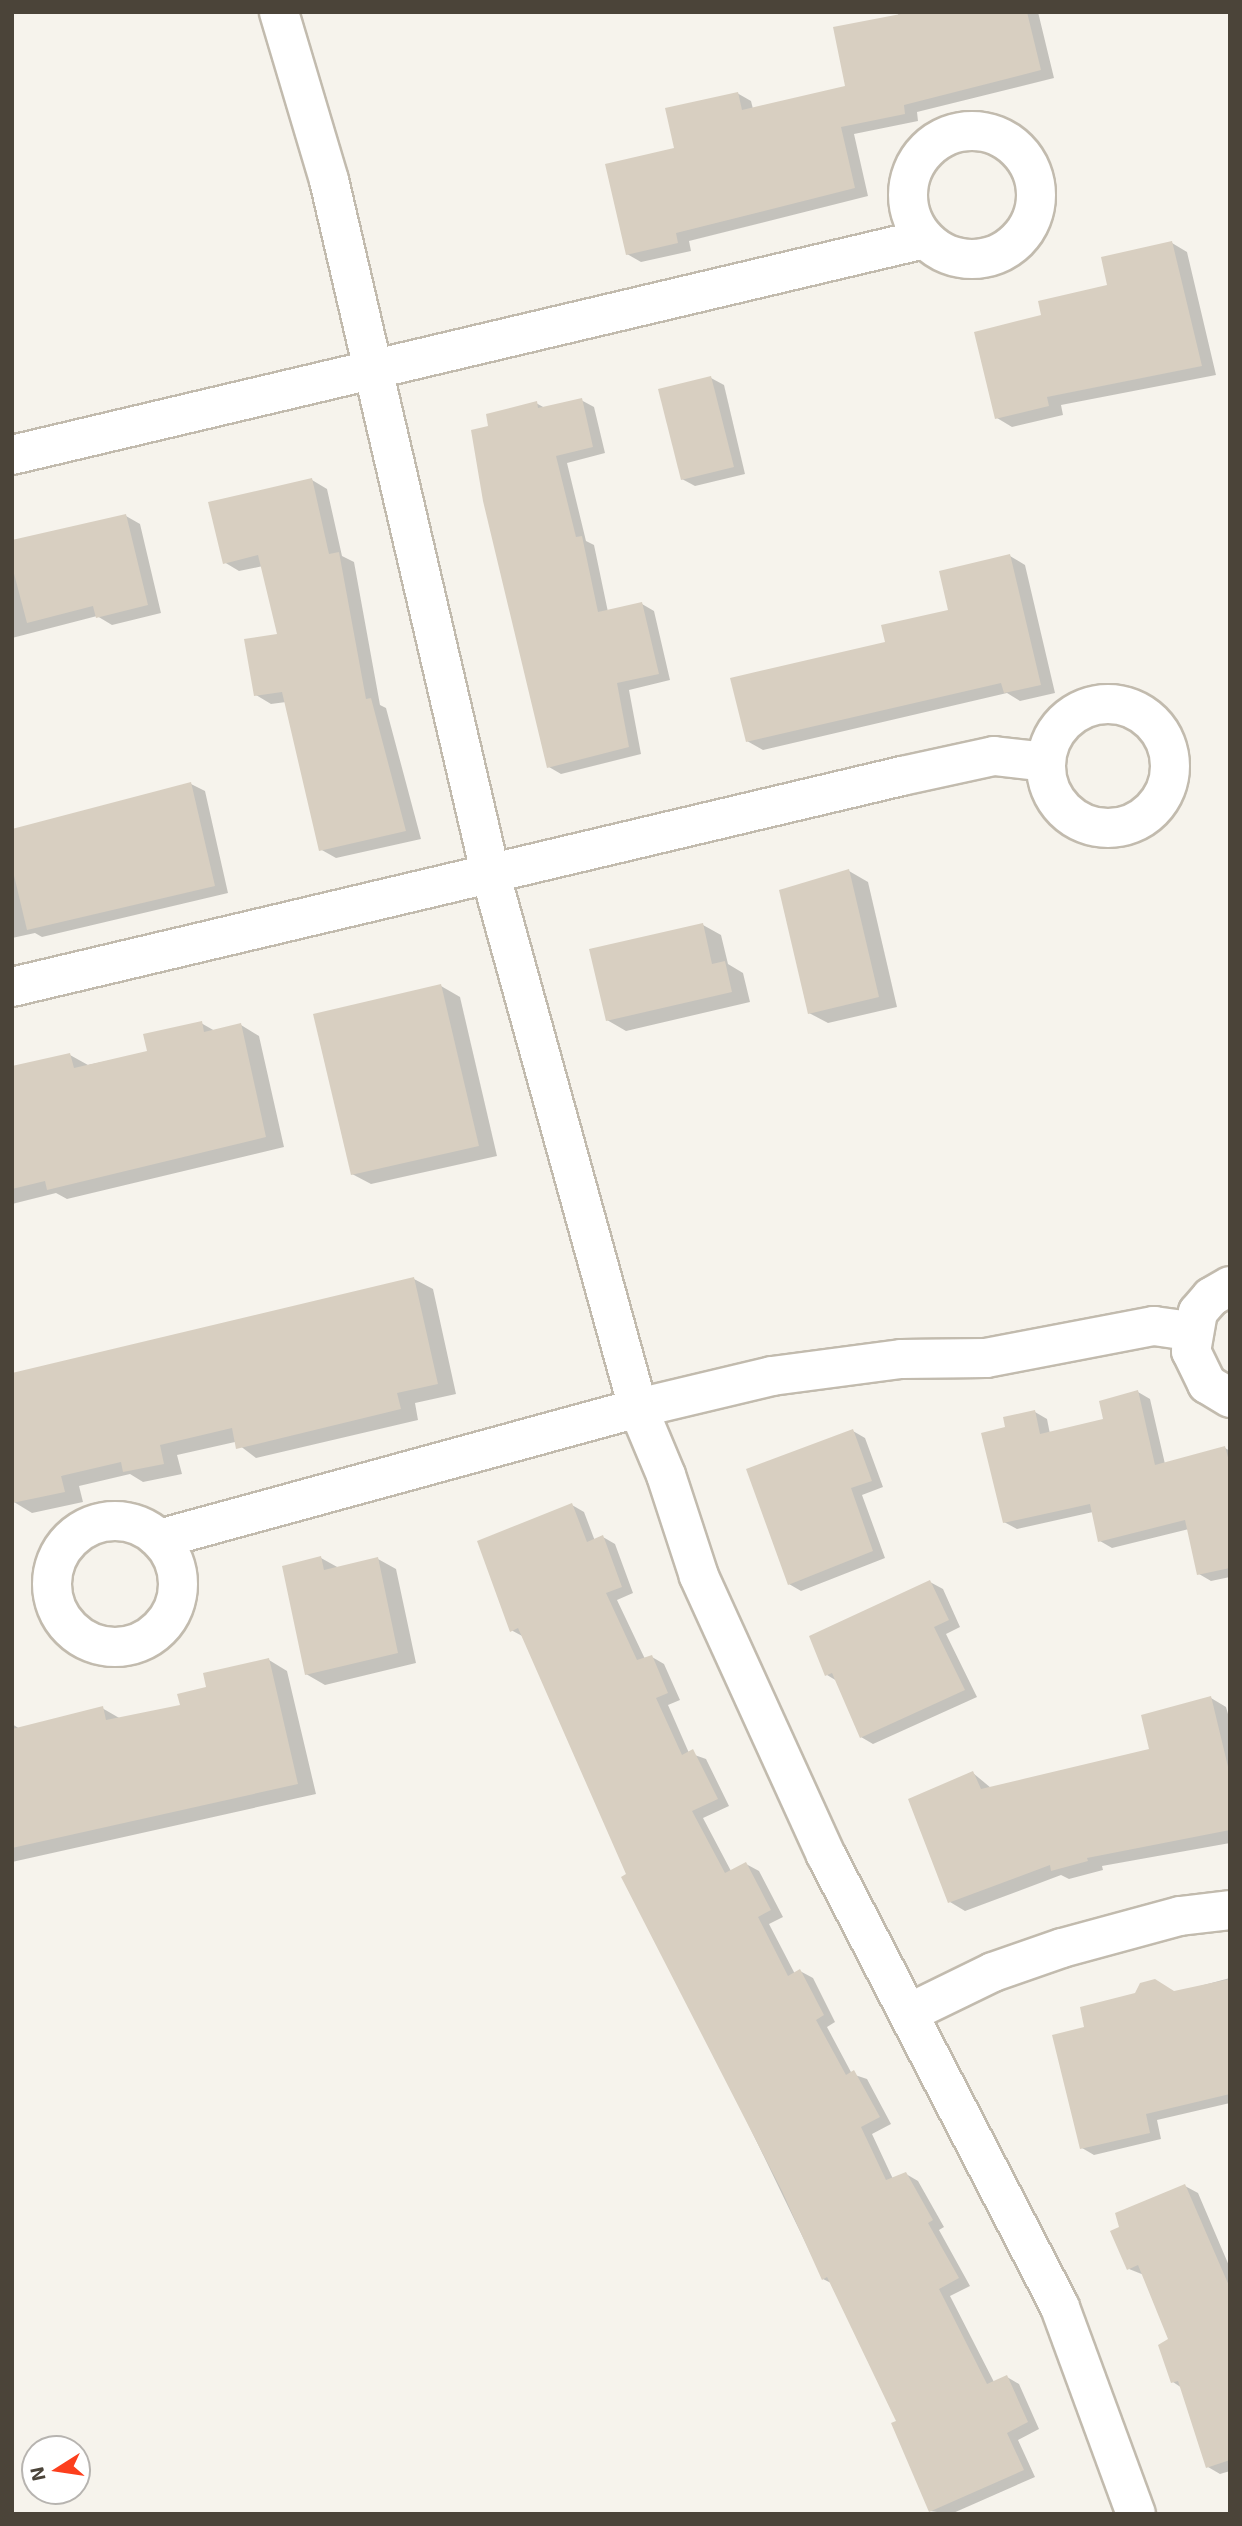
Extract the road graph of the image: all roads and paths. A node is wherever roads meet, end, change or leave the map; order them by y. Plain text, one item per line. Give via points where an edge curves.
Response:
1 (279, 12) edge
2 (924, 239) dead end
3 (373, 369) junction
4 (12, 455) edge
5 (1046, 762) dead end
6 (490, 872) junction
7 (12, 988) edge
8 (1230, 1286) edge
9 (1191, 1331) junction
10 (1230, 1398) edge
11 (638, 1408) junction
12 (159, 1539) dead end
13 (1230, 1910) edge
14 (911, 2012) junction
15 (1136, 2514) edge

1 - 3 street via 329,180
2 - 3 street
3 - 4 street
3 - 6 street
5 - 6 street via 994,756
6 - 7 street
6 - 11 street
8 - 9 street via 1198,1312
9 - 10 street via 1196,1369 1207,1384
9 - 11 street via 1154,1326 986,1358 901,1359 772,1376
11 - 12 street
11 - 14 street via 699,1576 826,1854
13 - 14 street via 1180,1916 1062,1948 993,1972
14 - 15 street via 1060,2307

